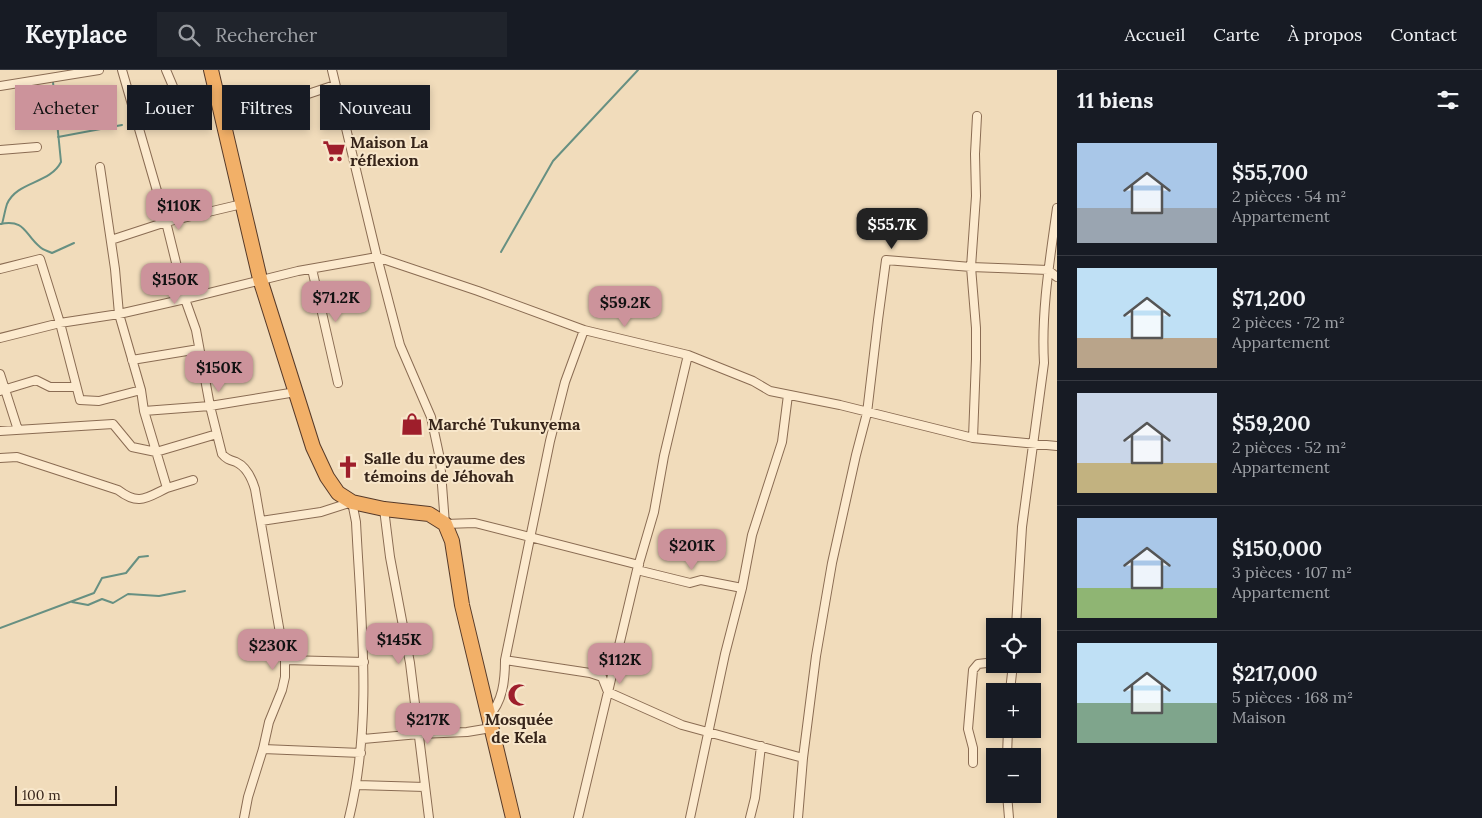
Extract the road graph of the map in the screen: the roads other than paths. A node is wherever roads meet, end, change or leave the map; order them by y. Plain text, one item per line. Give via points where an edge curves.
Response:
1 (99, 70) edge
2 (122, 70) edge
3 (166, 70) edge
4 (211, 70) edge
5 (332, 70) edge
6 (53, 73) edge
7 (172, 85) edge
8 (335, 85) edge
9 (0, 86) edge
10 (222, 110) edge
11 (977, 116) dead end
12 (226, 130) edge
13 (346, 130) edge
14 (37, 147) dead end
15 (0, 150) edge
16 (100, 167) dead end
17 (242, 204) junction
18 (1057, 208) edge
19 (166, 222) junction
20 (111, 240) junction
21 (377, 257) junction
22 (971, 267) junction
23 (0, 269) edge
24 (312, 269) junction
25 (1048, 270) junction
26 (1057, 276) edge
27 (260, 279) junction
28 (185, 299) junction
29 (119, 314) junction
30 (60, 323) junction
31 (584, 330) junction
32 (0, 338) edge
33 (199, 349) junction
34 (688, 355) junction
35 (132, 360) junction
36 (0, 374) edge
37 (338, 383) dead end
38 (76, 387) junction
39 (2, 390) edge
40 (141, 390) junction
41 (296, 392) junction
42 (788, 395) junction
43 (210, 406) junction
44 (144, 411) junction
45 (867, 413) junction
46 (18, 430) junction
47 (0, 431) edge
48 (217, 434) junction
49 (973, 438) junction
50 (1033, 444) junction
51 (1057, 446) edge
52 (156, 452) junction
53 (0, 458) edge
54 (193, 480) dead end
55 (167, 488) junction
56 (352, 502) junction
57 (384, 510) junction
58 (261, 522) junction
59 (445, 524) junction
60 (531, 538) junction
61 (638, 567) junction
62 (742, 588) junction
63 (1016, 618) edge
64 (285, 660) junction
65 (505, 660) junction
66 (364, 662) junction
67 (986, 663) edge
68 (608, 692) junction
69 (489, 723) junction
70 (708, 732) junction
71 (419, 734) junction
72 (363, 739) junction
73 (761, 746) junction
74 (263, 749) junction
75 (361, 753) junction
76 (804, 758) junction
77 (973, 763) dead end
78 (356, 786) junction
79 (425, 787) junction
80 (1008, 803) edge
81 (244, 818) edge
82 (349, 818) edge
83 (429, 818) edge
84 (513, 818) edge
85 (578, 818) edge
86 (690, 818) edge
87 (750, 818) edge
88 (798, 818) edge
89 (1009, 818) edge

1 - 6 street
2 - 19 street
3 - 7 street
4 - 10 highway
5 - 8 street
6 - 9 street
11 - 22 street
12 - 17 highway
13 - 21 street
14 - 15 street
16 - 20 street
17 - 19 street
17 - 27 highway
18 - 25 street
19 - 20 street
19 - 28 street
20 - 29 street
21 - 24 street
21 - 31 street
21 - 59 street via 400,345 431,417 440,459
22 - 25 street
22 - 45 street via 886,260
22 - 49 street via 976,328
23 - 30 street via 40,259
24 - 27 street
24 - 37 street
25 - 26 street
25 - 50 street via 1044,364
27 - 28 street
27 - 41 highway
28 - 29 street
28 - 33 street
29 - 30 street
29 - 35 street
30 - 32 street
30 - 38 street
31 - 34 street
31 - 60 street via 564,382
33 - 35 street
33 - 43 street
34 - 42 street via 770,391
34 - 61 street via 654,512
35 - 40 street
36 - 39 street
38 - 39 street via 50,387 36,380
38 - 40 street via 80,400 98,401
39 - 46 street
40 - 44 street
41 - 43 street
41 - 56 highway via 313,447 327,477 338,493
42 - 45 street
42 - 62 street via 782,442 752,535
43 - 44 street
43 - 48 street
44 - 52 street
45 - 49 street
45 - 76 street via 832,563 816,656
46 - 47 street
46 - 52 street via 113,424 132,447
48 - 52 street
48 - 58 street via 222,454 246,469 253,481
49 - 50 street
50 - 51 street
50 - 63 street via 1022,527
52 - 55 street
53 - 55 street via 17,457 118,490 128,498 143,500
54 - 55 street
56 - 57 highway
56 - 58 street via 321,512
56 - 66 street
57 - 59 highway via 429,514
57 - 71 street
58 - 64 street
59 - 60 street via 475,523
59 - 69 highway via 452,541 462,605
60 - 61 street
60 - 65 street
61 - 62 street via 690,583 702,580
61 - 68 street
62 - 70 street
64 - 66 street
64 - 74 street via 282,690 269,722
65 - 68 street via 590,673 602,678
65 - 69 street via 502,690
66 - 72 street
67 - 77 street via 978,664 973,670 968,729
68 - 70 street via 682,725
68 - 85 street
69 - 71 street via 467,732
69 - 84 highway
70 - 73 street
70 - 86 street
71 - 72 street
71 - 79 street
72 - 75 street
73 - 76 street
73 - 87 street
74 - 75 street
74 - 81 street
75 - 78 street
76 - 88 street
78 - 79 street
78 - 82 street
79 - 83 street
80 - 89 street

